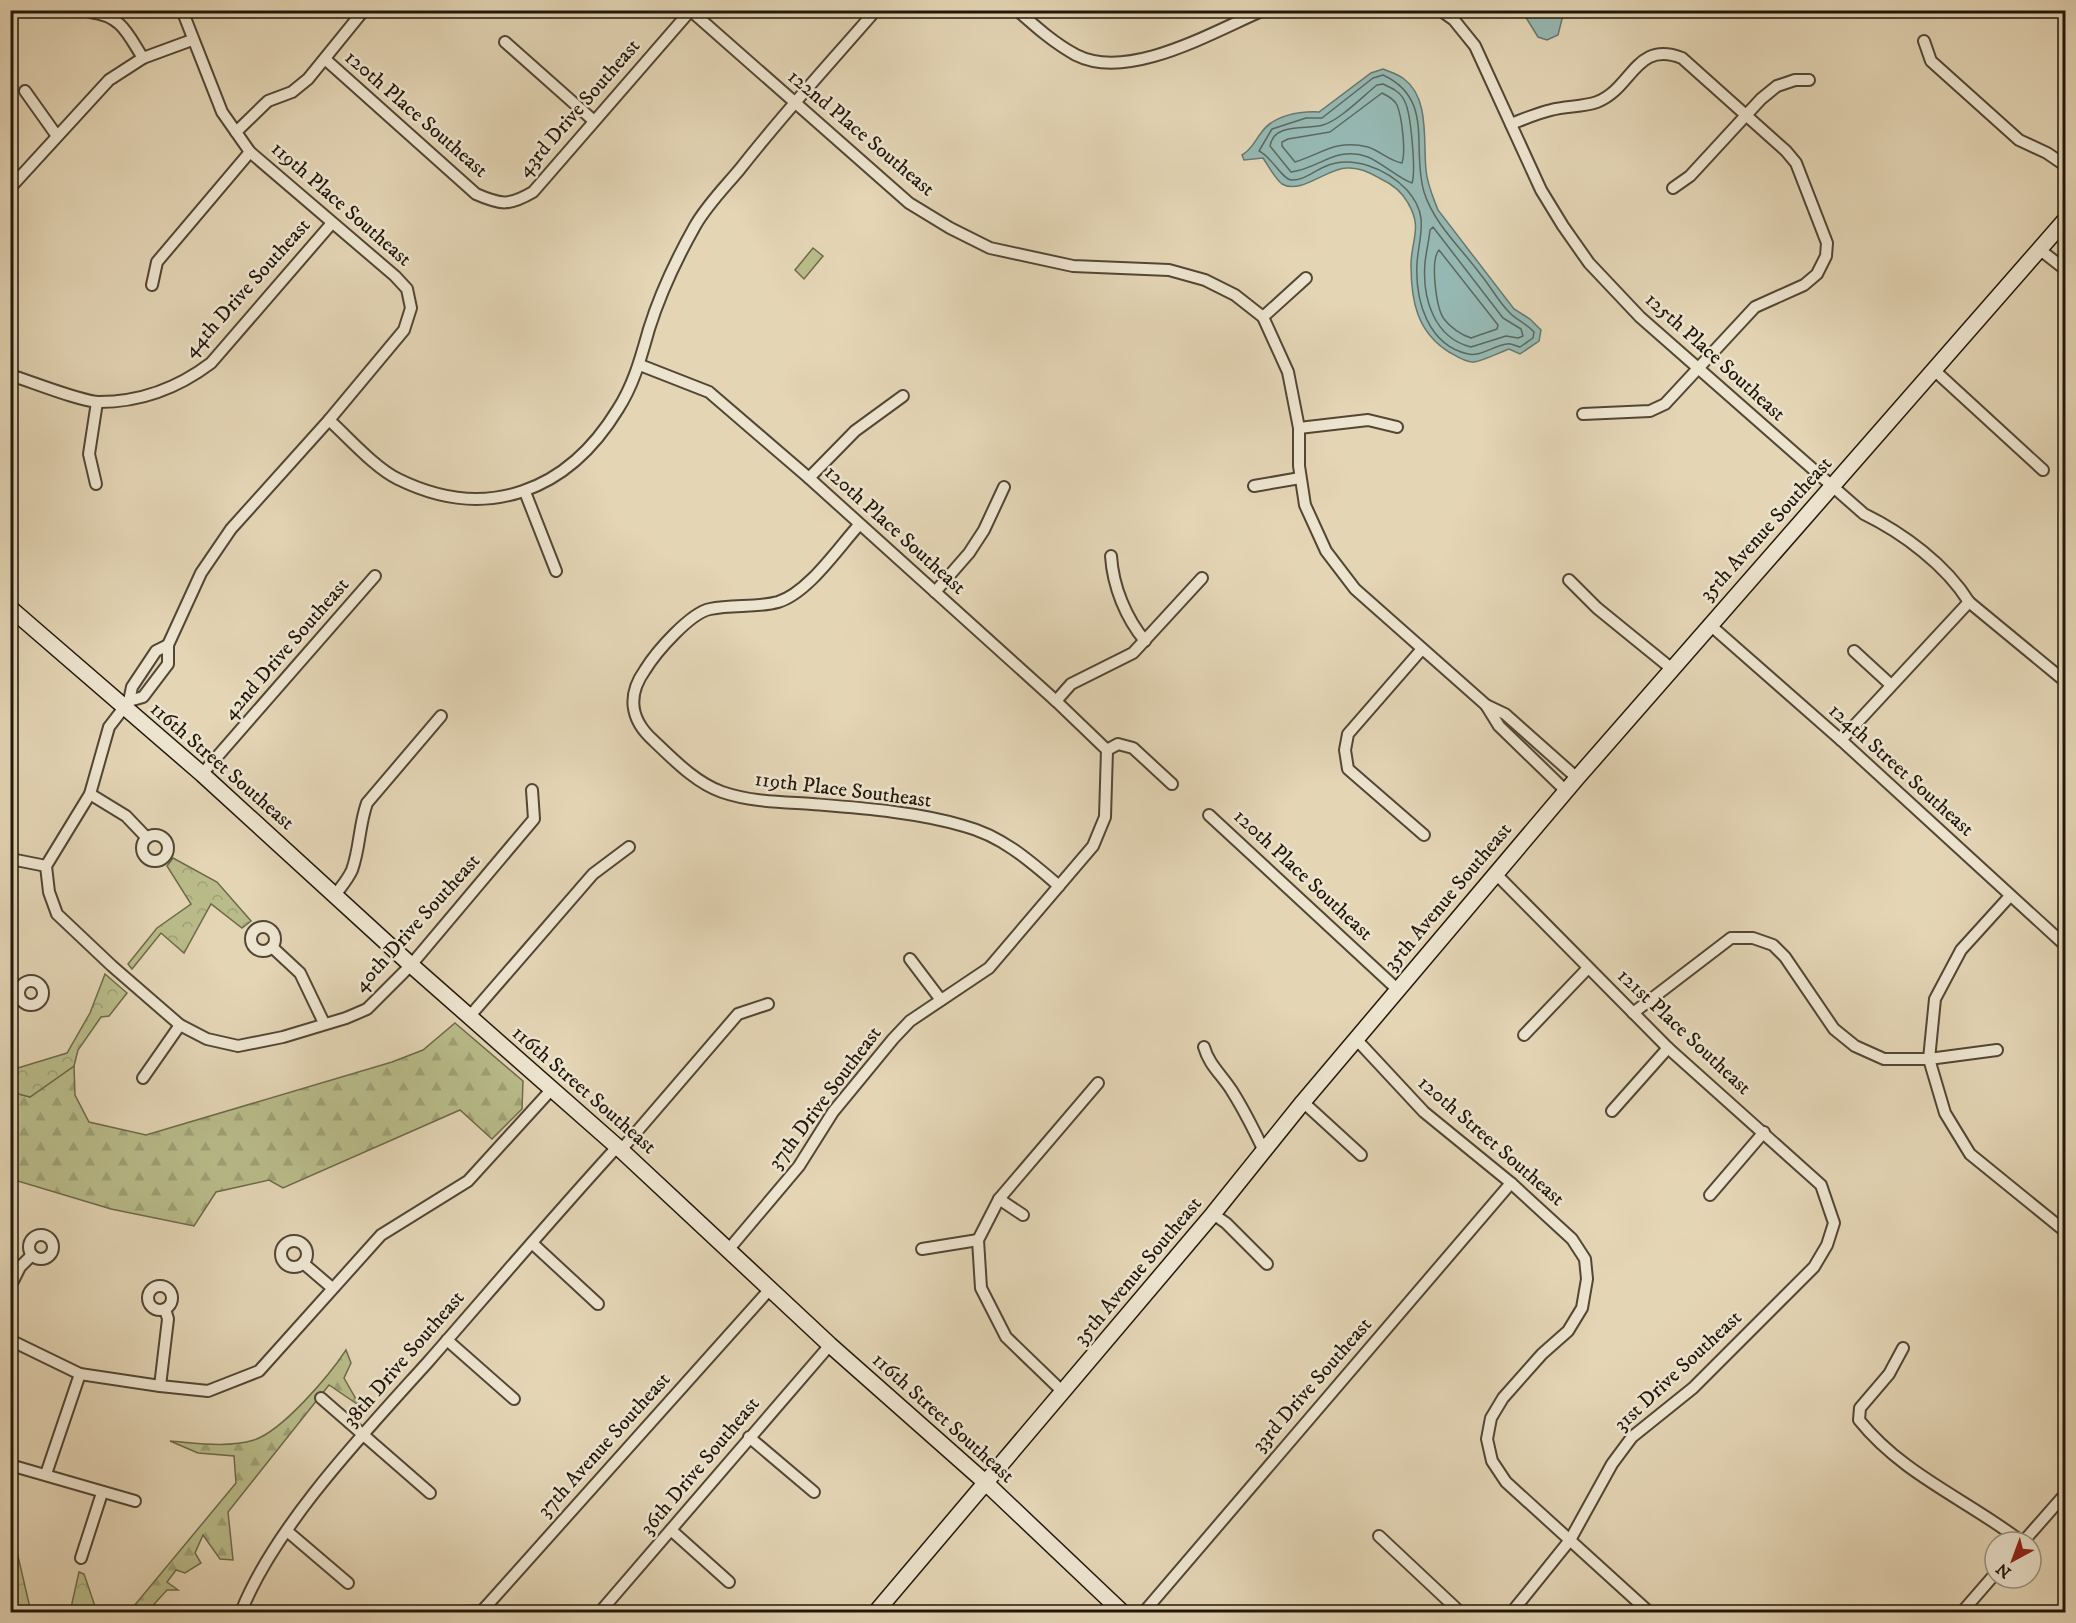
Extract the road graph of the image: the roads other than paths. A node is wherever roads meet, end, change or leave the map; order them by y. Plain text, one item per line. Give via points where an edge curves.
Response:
1 (182, 10) edge
2 (364, 10) edge
3 (876, 10) edge
4 (1017, 10) edge
5 (1264, 10) edge
6 (1440, 10) edge
7 (691, 11) edge
8 (90, 12) edge
9 (192, 40) junction
10 (1924, 41) dead end
11 (505, 42) dead end
12 (143, 58) junction
13 (325, 59) junction
14 (1809, 80) dead end
15 (25, 91) dead end
16 (794, 103) junction
17 (1747, 116) junction
18 (594, 121) junction
19 (1511, 124) junction
20 (236, 132) junction
21 (57, 136) junction
22 (250, 152) junction
23 (2066, 166) edge
24 (10, 188) edge
25 (1673, 188) dead end
26 (517, 201) joint
27 (2066, 219) edge
28 (332, 223) junction
29 (2039, 249) junction
30 (2066, 270) edge
31 (1306, 279) dead end
32 (152, 285) dead end
33 (1263, 316) junction
34 (640, 365) junction
35 (1697, 368) junction
36 (1934, 370) junction
37 (10, 375) edge
38 (903, 396) dead end
39 (97, 402) junction
40 (1583, 414) dead end
41 (329, 420) junction
42 (1397, 427) dead end
43 (1299, 428) junction
44 (2043, 470) dead end
45 (809, 478) junction
46 (1300, 478) junction
47 (96, 484) dead end
48 (1254, 486) dead end
49 (1832, 486) junction
50 (1004, 487) dead end
51 (525, 492) junction
52 (859, 525) junction
53 (1110, 556) dead end
54 (556, 571) dead end
55 (375, 576) dead end
56 (1202, 578) dead end
57 (1569, 580) dead end
58 (935, 592) junction
59 (1969, 602) junction
60 (14, 616) edge
61 (1709, 624) junction
62 (1145, 641) junction
63 (168, 645) junction
64 (1422, 649) junction
65 (1854, 651) dead end
66 (1672, 669) junction
67 (2066, 682) edge
68 (1891, 685) junction
69 (1056, 701) junction
70 (127, 704) junction
71 (1486, 705) junction
72 (441, 716) dead end
73 (1841, 740) junction
74 (1107, 750) junction
75 (202, 774) junction
76 (1577, 778) junction
77 (1172, 784) dead end
78 (532, 790) dead end
79 (1566, 791) junction
80 (90, 794) junction
81 (1209, 815) dead end
82 (1424, 835) dead end
83 (147, 838) dead end
84 (629, 847) dead end
85 (10, 862) edge
86 (46, 866) junction
87 (1496, 874) junction
88 (1059, 886) junction
89 (336, 894) junction
90 (2010, 896) junction
91 (2066, 946) edge
92 (272, 947) dead end
93 (910, 959) dead end
94 (411, 965) junction
95 (1588, 968) junction
96 (1397, 989) junction
97 (941, 1000) junction
98 (768, 1004) dead end
99 (1633, 1013) junction
100 (469, 1017) junction
101 (324, 1023) junction
102 (180, 1026) junction
103 (1524, 1035) dead end
104 (1356, 1039) junction
105 (1204, 1047) dead end
106 (1668, 1048) junction
107 (1997, 1050) dead end
108 (1929, 1059) junction
109 (143, 1078) dead end
110 (1098, 1083) dead end
111 (551, 1090) junction
112 (1303, 1102) junction
113 (1611, 1111) dead end
114 (1764, 1131) junction
115 (619, 1148) junction
116 (1264, 1151) junction
117 (1361, 1155) dead end
118 (1511, 1183) junction
119 (1710, 1195) dead end
120 (999, 1199) junction
121 (1213, 1214) junction
122 (1023, 1215) dead end
123 (1834, 1223) joint
124 (2066, 1232) edge
125 (978, 1240) junction
126 (532, 1243) junction
127 (729, 1249) junction
128 (922, 1249) dead end
129 (32, 1255) dead end
130 (303, 1263) dead end
131 (1267, 1264) dead end
132 (10, 1287) edge
133 (331, 1287) junction
134 (770, 1289) junction
135 (598, 1304) dead end
136 (165, 1309) dead end
137 (10, 1340) edge
138 (447, 1340) junction
139 (830, 1345) junction
140 (1903, 1348) dead end
141 (80, 1374) junction
142 (160, 1386) junction
143 (1063, 1392) junction
144 (321, 1398) dead end
145 (514, 1399) dead end
146 (363, 1435) junction
147 (749, 1437) junction
148 (10, 1465) edge
149 (46, 1474) junction
150 (986, 1483) junction
151 (102, 1492) junction
152 (814, 1492) dead end
153 (430, 1493) dead end
154 (2066, 1493) edge
155 (135, 1501) dead end
156 (671, 1530) junction
157 (2007, 1530) edge
158 (2033, 1530) edge
159 (287, 1531) junction
160 (1379, 1536) dead end
161 (1570, 1540) junction
162 (81, 1558) dead end
163 (729, 1582) dead end
164 (348, 1583) dead end
165 (1983, 1588) edge
166 (241, 1612) edge
167 (461, 1612) edge
168 (600, 1612) edge
169 (876, 1612) edge
170 (1122, 1612) edge
171 (1144, 1612) edge
172 (1460, 1612) edge
173 (1512, 1612) edge
174 (1649, 1612) edge
175 (1962, 1612) edge

1 - 9 street, 119th Place Southeast
2 - 13 street
3 - 16 street
4 - 5 street via 1078,56 1110,63 1137,62 1161,54
6 - 19 street, 125th Place Southeast via 1454,20 1475,46
7 - 16 street, 122nd Place Southeast
7 - 18 street, 43rd Drive Southeast
8 - 12 street via 106,14 121,23
9 - 12 street
9 - 20 street, 119th Place Southeast via 222,112
10 - 23 street via 1931,61 2019,140
11 - 18 street
12 - 21 street via 109,80
13 - 20 street via 308,79 292,92 268,101
13 - 26 street, 120th Place Southeast via 476,194 498,203
14 - 17 street via 1778,86
15 - 21 street
16 - 33 street, 122nd Place Southeast via 909,203 990,248 1073,266 1169,270 1205,280 1235,295
16 - 34 street via 696,224 649,328
17 - 19 street via 1682,58 1670,53 1644,59 1615,90 1598,101 1549,110
17 - 25 street via 1690,176
17 - 35 street via 1796,163 1827,243 1826,256 1817,274 1804,285 1755,307
18 - 26 street, 43rd Drive Southeast via 533,192
19 - 35 street, 125th Place Southeast via 1541,190 1589,263 1640,317
20 - 22 street, 119th Place Southeast
21 - 24 street
22 - 28 street, 119th Place Southeast
22 - 32 street via 157,262
27 - 29 street, 35th Avenue Southeast
28 - 39 street, 44th Drive Southeast via 211,363 187,381 162,392
28 - 41 street, 119th Place Southeast via 395,276 407,289 411,308 404,330
29 - 30 street
29 - 36 street, 35th Avenue Southeast
31 - 33 street
33 - 43 street, 122nd Place Southeast via 1288,372
34 - 45 street, 120th Place Southeast via 709,392
34 - 51 street via 619,409 586,452 556,478
35 - 40 street via 1665,404 1650,411
35 - 49 street, 125th Place Southeast
36 - 44 street
36 - 49 street, 35th Avenue Southeast
37 - 39 street
38 - 45 street via 855,431
39 - 47 street via 89,454
41 - 51 street via 396,478 435,494 468,499
41 - 63 street via 231,529 201,573
42 - 43 street via 1368,420
43 - 46 street, 122nd Place Southeast
45 - 52 street, 120th Place Southeast
46 - 48 street
46 - 64 street, 122nd Place Southeast via 1305,505 1326,551 1355,589
49 - 59 street, 125th Place Southeast via 1864,514 1894,529 1959,586
49 - 61 street, 35th Avenue Southeast
50 - 58 street via 969,553
51 - 54 street
52 - 58 street, 120th Place Southeast
52 - 88 street, 119th Place Southeast via 801,589 786,598 708,609 689,620 645,669 632,692 635,716 648,736 688,773 721,792 762,802 874,810 962,825 989,834 1025,857
53 - 62 street via 1119,595
55 - 75 street, 42nd Drive Southeast
56 - 62 street
57 - 66 street
58 - 69 street, 120th Place Southeast
59 - 67 street, 125th Place Southeast
59 - 68 street
60 - 70 street, 116th Street Southeast
61 - 66 street, 35th Avenue Southeast
61 - 73 street, 124th Street Southeast
62 - 69 street via 1117,663 1071,684
63 - 70 street via 156,651 132,687
63 - 70 street via 168,663 143,697
64 - 71 street, 122nd Place Southeast
64 - 82 street via 1348,734 1345,750 1348,769
65 - 68 street
66 - 76 street, 35th Avenue Southeast
68 - 73 street
69 - 74 street, 120th Place Southeast
70 - 75 street, 116th Street Southeast
70 - 80 street via 109,727
71 - 76 street, 122nd Place Southeast via 1505,714
71 - 79 street, 122nd Place Southeast via 1499,726
72 - 89 street via 367,803 351,873
73 - 90 street, 124th Street Southeast
74 - 77 street via 1118,744 1132,748
74 - 88 street, 37th Drive Southeast via 1105,817 1093,846
75 - 89 street, 116th Street Southeast
76 - 79 street, 35th Avenue Southeast
78 - 94 street, 40th Drive Southeast via 534,819
79 - 87 street, 35th Avenue Southeast
80 - 83 street via 126,816
80 - 86 street
81 - 96 street, 120th Place Southeast
84 - 100 street via 593,874
85 - 86 street
86 - 102 street, 40th Drive Southeast via 57,914
87 - 95 street, 121st Place Southeast
87 - 96 street, 35th Avenue Southeast
88 - 97 street, 37th Drive Southeast via 989,968
89 - 94 street, 116th Street Southeast
90 - 91 street, 124th Street Southeast
90 - 108 street via 1961,950 1935,999
92 - 101 street via 300,973
93 - 97 street
94 - 100 street, 116th Street Southeast
94 - 101 street, 40th Drive Southeast via 368,1009
95 - 99 street, 121st Place Southeast
95 - 103 street
96 - 104 street, 35th Avenue Southeast
97 - 127 street, 37th Drive Southeast via 910,1021 861,1076 799,1166
98 - 115 street, 38th Drive Southeast via 738,1014
99 - 106 street, 121st Place Southeast
99 - 108 street via 1731,938 1753,938 1773,945 1785,957 1834,1029 1855,1046 1884,1059
100 - 111 street, 116th Street Southeast
101 - 102 street, 40th Drive Southeast via 238,1046 207,1039
102 - 109 street
104 - 112 street, 35th Avenue Southeast
104 - 118 street, 120th Street Southeast via 1424,1112
105 - 116 street via 1209,1063 1242,1107
106 - 113 street
106 - 114 street, 121st Place Southeast
107 - 108 street
108 - 124 street via 1945,1113 1970,1154
110 - 120 street
111 - 115 street, 116th Street Southeast
111 - 133 street via 468,1181 381,1235
112 - 116 street, 35th Avenue Southeast
112 - 117 street
114 - 119 street
114 - 123 street, 121st Place Southeast via 1821,1185
115 - 126 street, 38th Drive Southeast
115 - 127 street, 116th Street Southeast
116 - 121 street, 35th Avenue Southeast
118 - 161 street, 120th Street Southeast via 1572,1239 1585,1259 1587,1279 1582,1308 1568,1331 1503,1398 1491,1418 1487,1439 1492,1461 1506,1482
118 - 171 street, 33rd Drive Southeast
120 - 122 street
120 - 125 street
121 - 131 street
121 - 143 street, 35th Avenue Southeast
123 - 161 street, 31st Drive Southeast via 1814,1267 1693,1388 1632,1437 1612,1464
125 - 128 street
125 - 143 street via 981,1288 1006,1337
126 - 135 street
126 - 138 street, 38th Drive Southeast
127 - 134 street, 116th Street Southeast
129 - 132 street via 20,1267
130 - 133 street
133 - 142 street via 259,1371 208,1391
134 - 139 street, 116th Street Southeast
134 - 167 street, 37th Avenue Southeast via 482,1611
136 - 142 street via 168,1319
137 - 141 street
138 - 145 street
138 - 146 street, 38th Drive Southeast
139 - 147 street, 36th Drive Southeast
139 - 150 street, 116th Street Southeast
140 - 157 street via 1860,1408 1859,1420 1912,1471
141 - 142 street
141 - 149 street
143 - 150 street, 35th Avenue Southeast
144 - 146 street
146 - 153 street
146 - 159 street, 38th Drive Southeast
147 - 152 street
147 - 156 street, 36th Drive Southeast
148 - 149 street
149 - 151 street
150 - 169 street, 35th Avenue Southeast
150 - 170 street, 116th Street Southeast
151 - 155 street
151 - 162 street
154 - 158 street
156 - 163 street
156 - 168 street, 36th Drive Southeast
159 - 164 street
159 - 166 street, 38th Drive Southeast
160 - 172 street
161 - 173 street, 31st Drive Southeast
161 - 174 street
165 - 175 street

